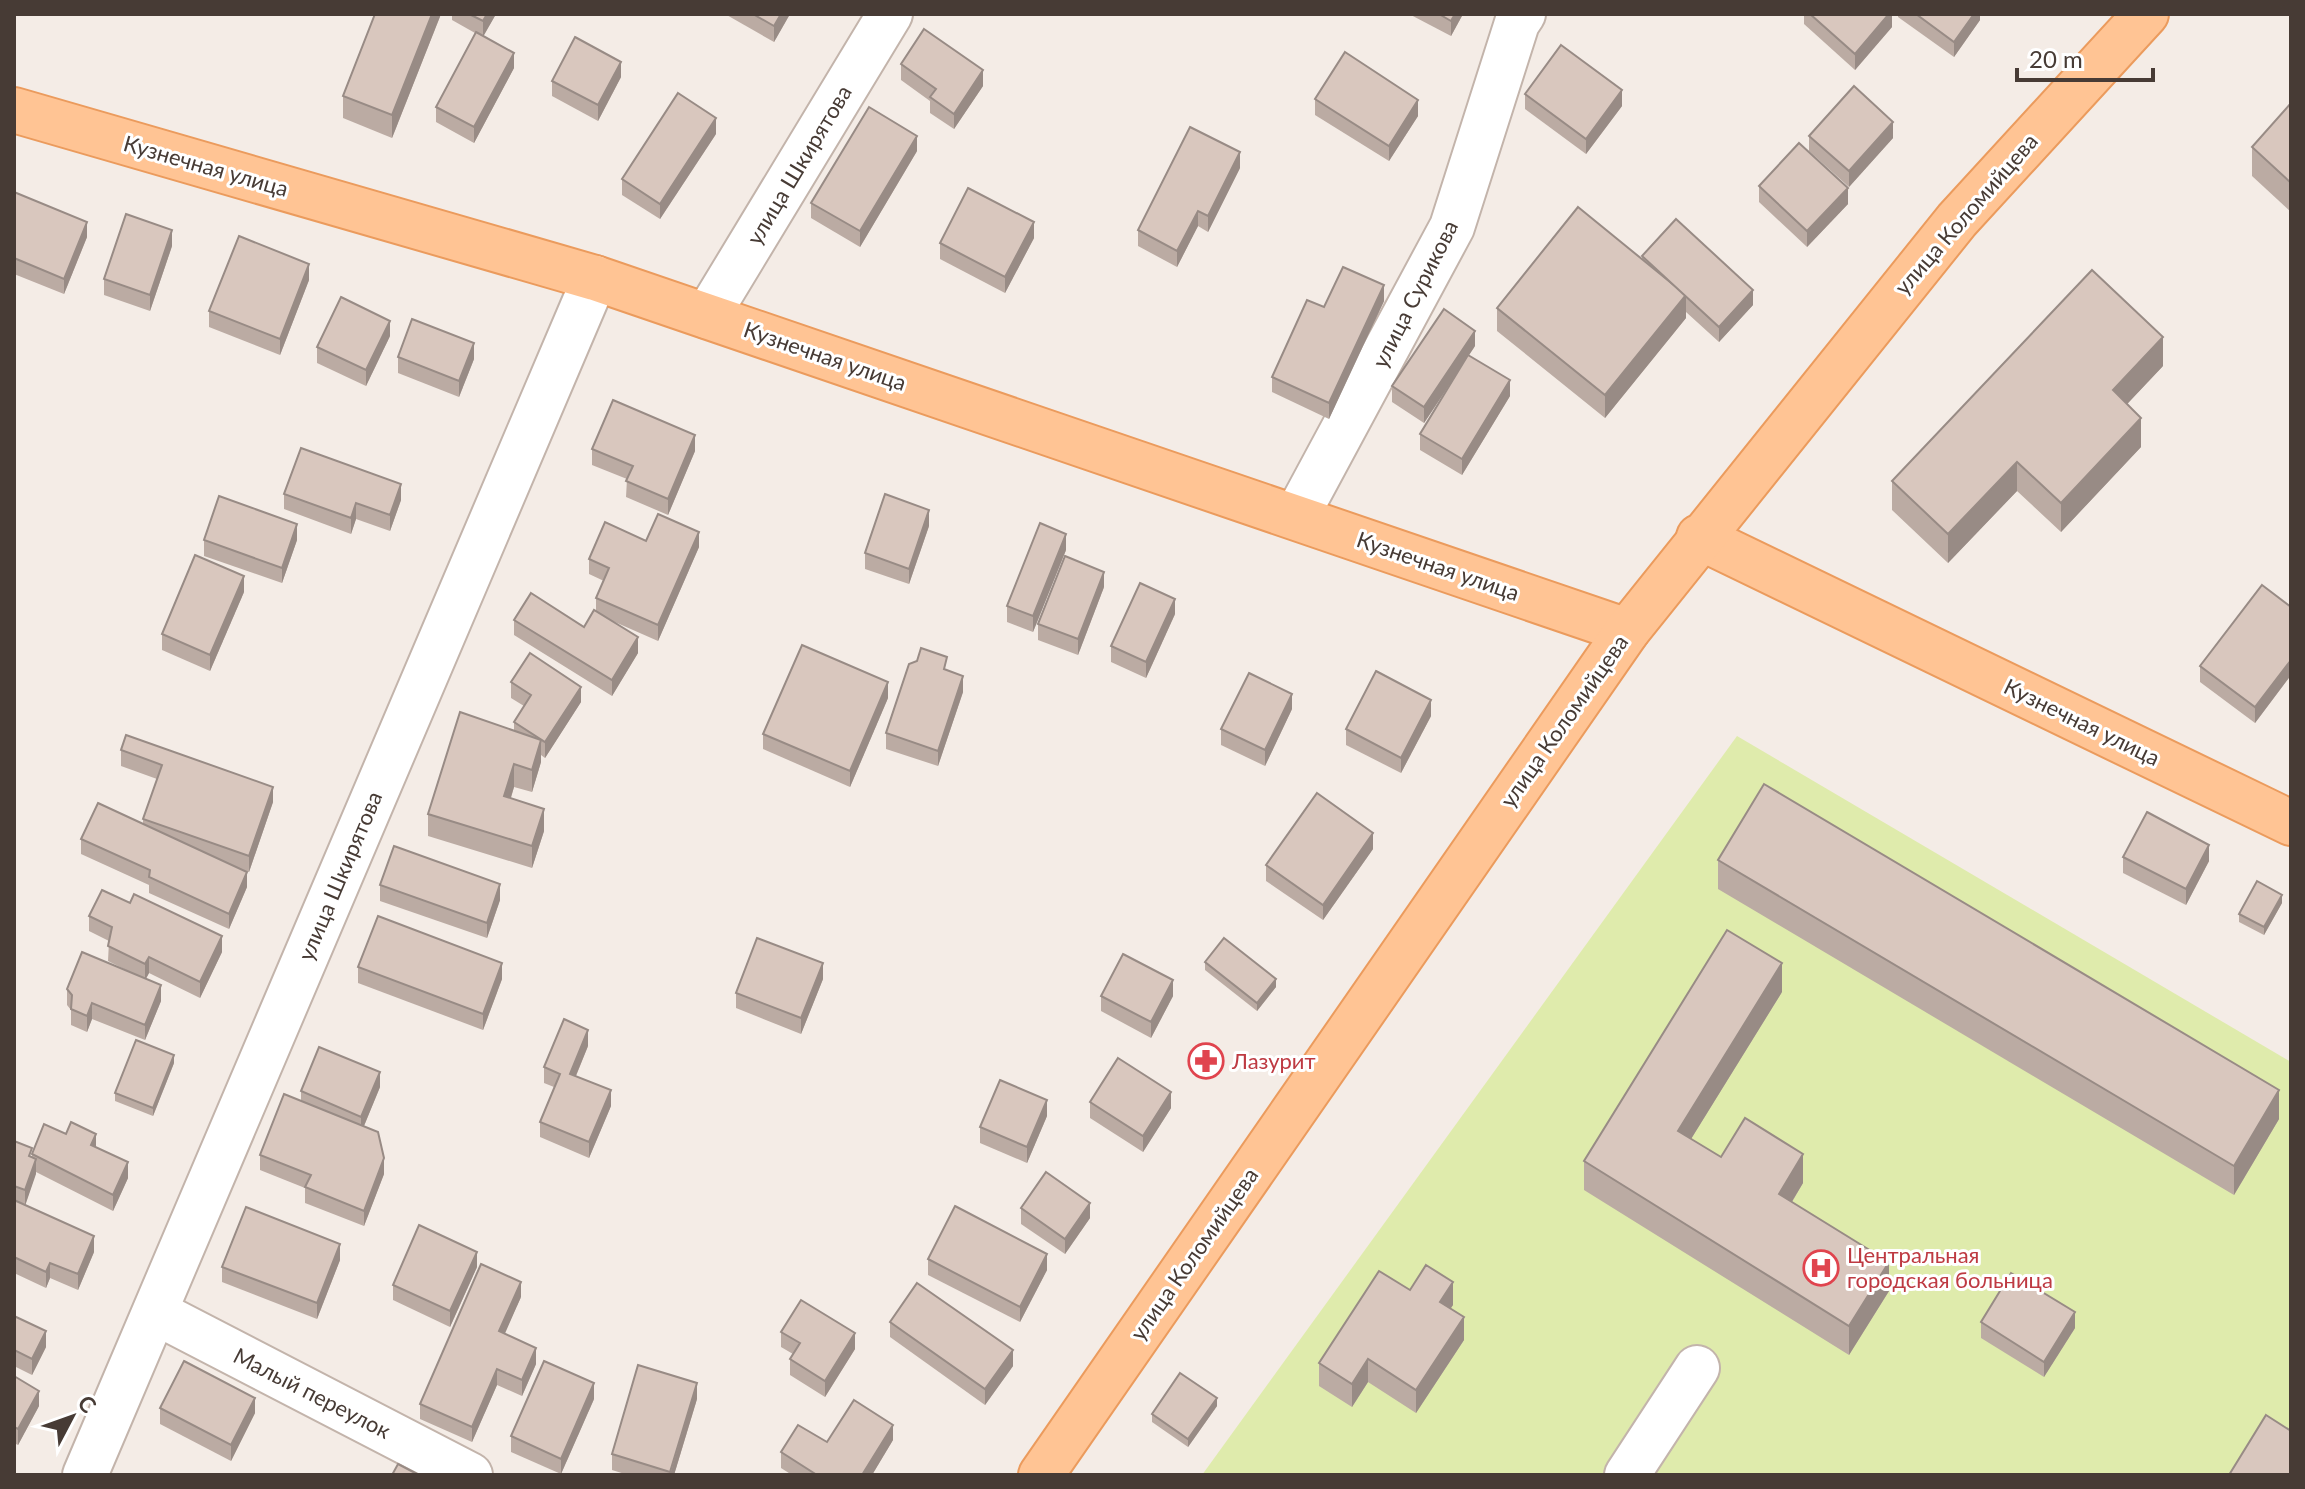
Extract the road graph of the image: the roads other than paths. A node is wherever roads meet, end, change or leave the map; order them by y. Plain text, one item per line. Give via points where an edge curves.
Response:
1 (890, 14) edge
2 (1523, 14) edge
3 (2146, 14) edge
4 (14, 110) edge
5 (595, 278) junction
6 (707, 316) junction
7 (1296, 517) junction
8 (1699, 537) junction
9 (1627, 631) junction
10 (2291, 823) edge
11 (155, 1312) junction
12 (1697, 1368) dead end
13 (85, 1475) edge
14 (470, 1475) edge
15 (1041, 1475) edge
16 (1627, 1475) edge

1 - 6 street, улица Шкирятова
2 - 7 street, улица Сурикова via 1452,227
3 - 8 main road, улица Коломийцева via 1957,220
4 - 5 main road, Кузнечная улица
5 - 6 main road, Кузнечная улица
5 - 11 street, улица Шкирятова
6 - 7 main road, Кузнечная улица
7 - 9 main road, Кузнечная улица
8 - 9 main road, улица Коломийцева
8 - 10 main road, Кузнечная улица
9 - 15 main road, улица Коломийцева
11 - 13 street, улица Шкирятова
11 - 14 street, Малый переулок
12 - 16 street

